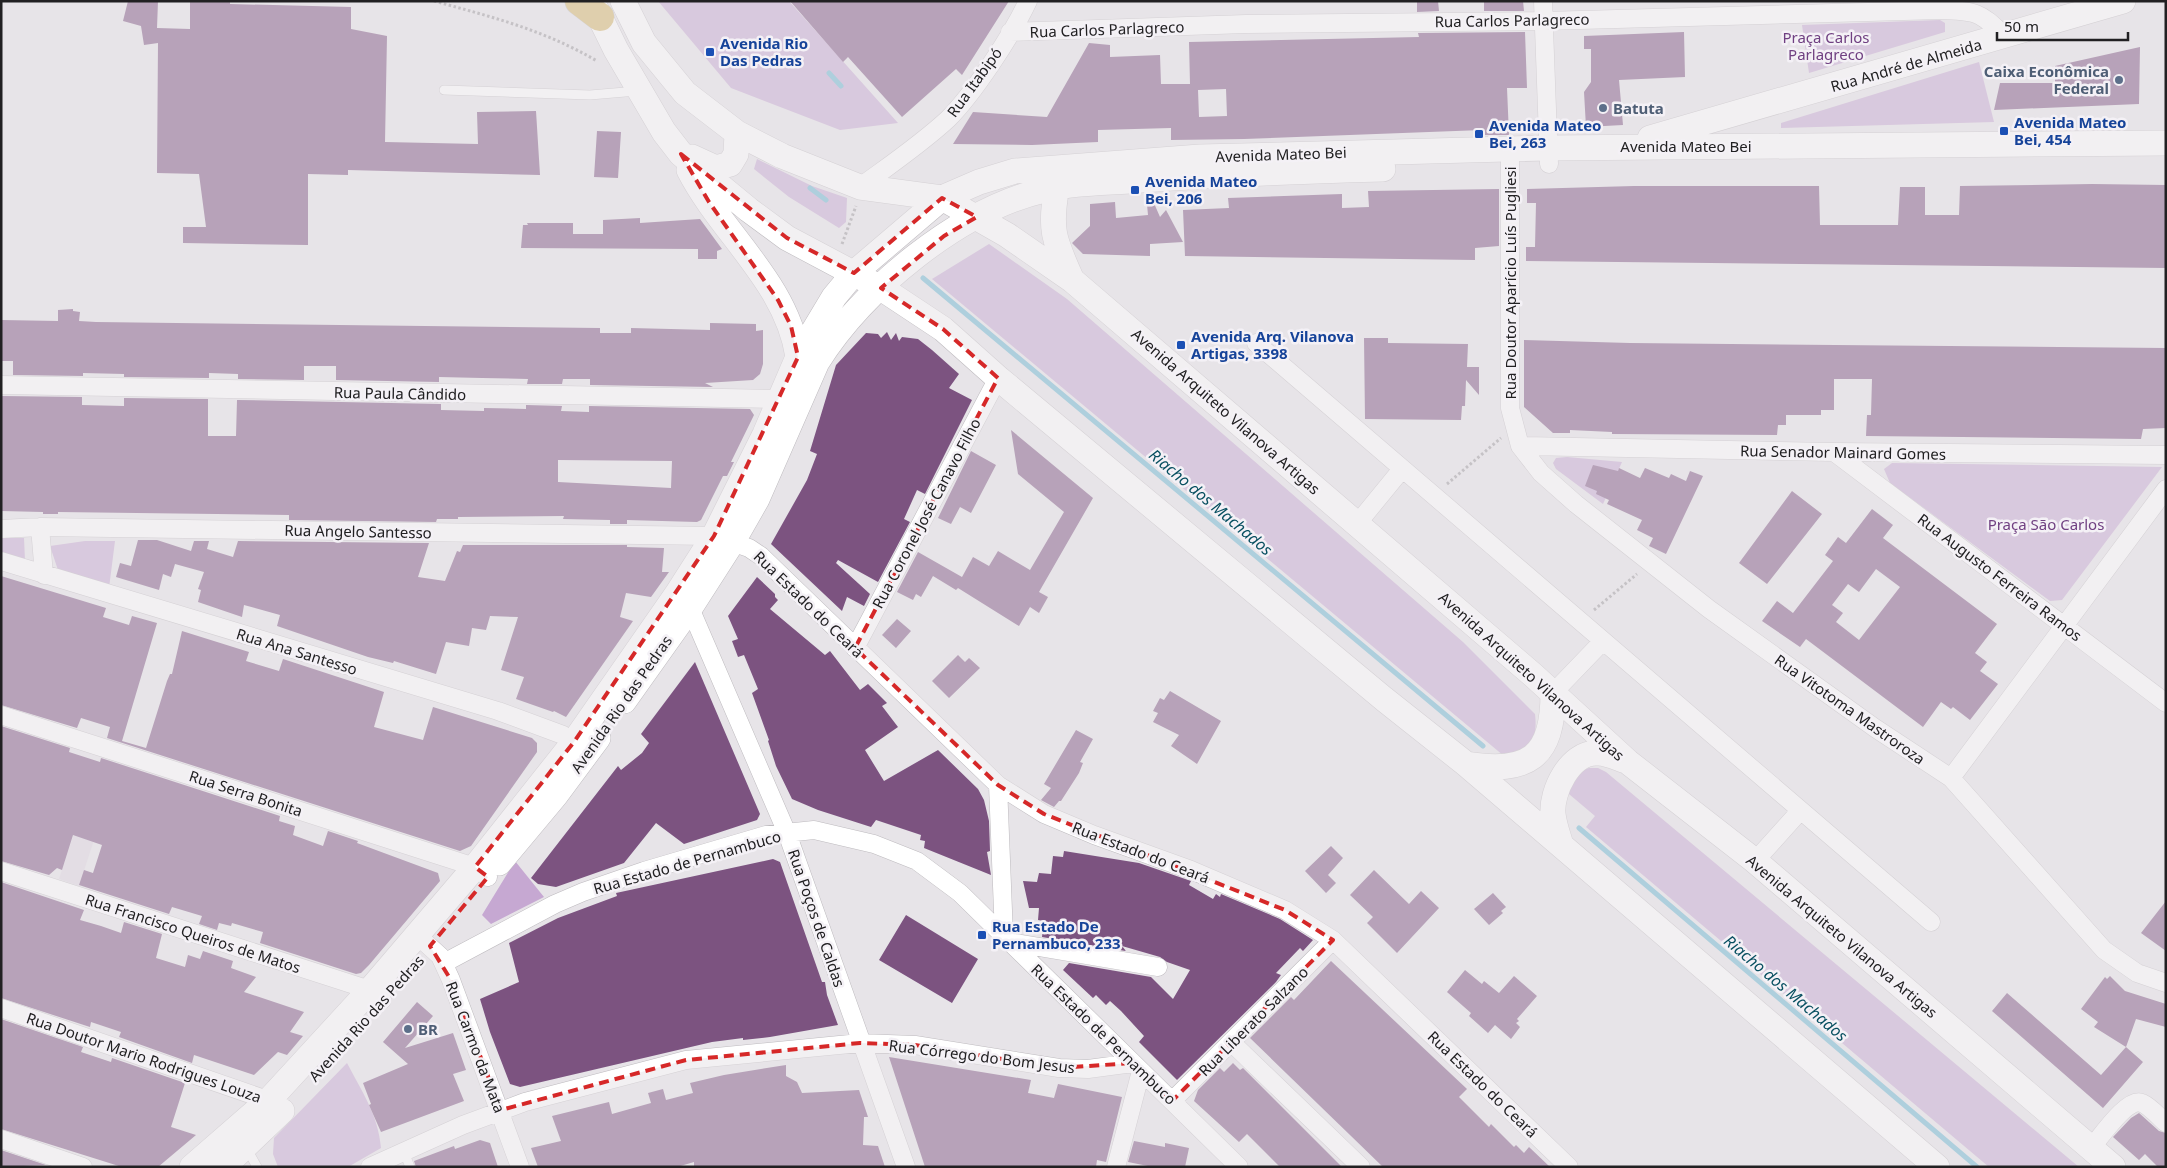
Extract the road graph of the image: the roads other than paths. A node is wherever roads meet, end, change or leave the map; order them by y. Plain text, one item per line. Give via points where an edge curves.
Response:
1 (623, 1) edge
2 (1028, 1) edge
3 (1544, 1) edge
4 (2123, 1) edge
5 (590, 7) edge
6 (1544, 20) junction
7 (1010, 32) junction
8 (2004, 36) junction
9 (444, 90) dead end
10 (640, 90) junction
11 (1775, 103) junction
12 (737, 133) junction
13 (2166, 142) edge
14 (1619, 147) junction
15 (680, 152) junction
16 (1729, 155) junction
17 (1549, 156) junction
18 (1510, 157) junction
19 (2166, 159) edge
20 (860, 187) junction
21 (1057, 187) junction
22 (942, 198) junction
23 (977, 217) junction
24 (844, 268) junction
25 (1072, 280) junction
26 (880, 288) junction
27 (1256, 343) dead end
28 (798, 357) junction
29 (998, 378) junction
30 (1, 385) edge
31 (788, 402) junction
32 (1520, 446) junction
33 (1834, 452) junction
34 (2166, 455) edge
35 (1402, 469) junction
36 (2166, 489) edge
37 (1357, 524) junction
38 (40, 527) junction
39 (1, 529) edge
40 (723, 539) junction
41 (1, 561) edge
42 (44, 575) junction
43 (683, 601) junction
44 (2065, 626) junction
45 (1602, 641) junction
46 (855, 648) junction
47 (1553, 693) junction
48 (2166, 703) edge
49 (1, 715) edge
50 (581, 747) junction
51 (1628, 762) junction
52 (1466, 764) junction
53 (1951, 778) junction
54 (998, 786) junction
55 (1800, 811) junction
56 (787, 833) junction
57 (1561, 844) junction
58 (1755, 861) junction
59 (1, 871) edge
60 (481, 872) junction
61 (1931, 922) dead end
62 (1007, 939) junction
63 (1333, 940) junction
64 (430, 948) junction
65 (1158, 967) dead end
66 (2166, 983) edge
67 (376, 995) junction
68 (1, 1008) edge
69 (860, 1042) junction
70 (1231, 1042) junction
71 (1137, 1067) junction
72 (1172, 1101) junction
73 (278, 1104) junction
74 (501, 1110) junction
75 (2166, 1123) edge
76 (1, 1139) edge
77 (2092, 1148) junction
78 (251, 1156) edge
79 (407, 1159) edge
80 (83, 1167) edge
81 (192, 1167) edge
82 (220, 1167) edge
83 (370, 1167) edge
84 (520, 1167) edge
85 (906, 1167) edge
86 (1116, 1167) edge
87 (1240, 1167) edge
88 (1361, 1167) edge
89 (1569, 1167) edge
90 (1937, 1167) edge
91 (2113, 1167) edge

1 - 12 main road via 644,43 685,93
2 - 7 street, Rua Itabipó
3 - 6 street
4 - 8 main road, Rua André de Almeida
5 - 10 main road
6 - 7 street, Rua Carlos Parlagreco via 1246,24
6 - 8 street, Rua Carlos Parlagreco via 1966,10 1986,17
6 - 17 street
7 - 20 street, Rua Itabipó via 976,85 949,118
8 - 11 main road, Rua André de Almeida
9 - 10 lane via 590,95
10 - 15 main road via 664,132
11 - 14 main road, Rua André de Almeida
11 - 16 main road, Rua André de Almeida via 1740,134
12 - 15 main road via 736,154 730,164 716,168
12 - 20 main road via 782,156
13 - 16 main road, Avenida Mateo Bei
14 - 16 main road, Avenida Mateo Bei
14 - 17 main road, Avenida Mateo Bei
15 - 24 main road via 787,238
15 - 28 main road via 709,202 778,300 791,326
16 - 17 main road, Avenida Mateo Bei
16 - 19 main road, Avenida Mateo Bei via 1838,159
17 - 18 main road, Avenida Mateo Bei
18 - 21 main road, Avenida Mateo Bei via 1215,174
18 - 22 main road, Avenida Mateo Bei via 1200,157 1015,171
18 - 32 street, Rua Doutor Aparício Luís Pugliesi via 1510,408
20 - 22 main road
21 - 23 main road, Avenida Mateo Bei via 1018,197
21 - 25 main road via 1052,229
22 - 23 main road, Avenida Arquiteto Vilanova Artigas
22 - 24 main road, Avenida Rio das Pedras
23 - 25 main road, Avenida Arquiteto Vilanova Artigas
23 - 26 main road, Avenida Rio das Pedras via 944,236
24 - 26 main road
24 - 28 main road, Avenida Rio das Pedras via 834,297
25 - 37 main road, Avenida Arquiteto Vilanova Artigas
26 - 29 main road via 943,329
26 - 31 main road, Avenida Rio das Pedras via 830,342
27 - 35 street
28 - 31 main road, Avenida Rio das Pedras
29 - 46 street, Rua Coronel José Canavo Filho
29 - 52 main road
30 - 31 street, Rua Paula Cândido
31 - 40 main road, Avenida Rio das Pedras via 747,472
32 - 33 street, Rua Senador Mainard Gomes
32 - 53 street, Rua Vitotoma Mastroroza via 1541,473 1709,608
33 - 34 street, Rua Senador Mainard Gomes
33 - 44 street, Rua Augusto Ferreira Ramos
35 - 37 street
35 - 45 street
36 - 44 street
37 - 47 main road, Avenida Arquiteto Vilanova Artigas
38 - 39 street, Rua Angelo Santesso
38 - 40 street, Rua Angelo Santesso
38 - 42 street
40 - 43 main road, Avenida Rio das Pedras
40 - 46 street, Rua Estado do Ceará via 761,556
41 - 42 street, Rua Ana Santesso
42 - 50 street, Rua Ana Santesso via 498,710 542,726
43 - 50 main road, Avenida Rio das Pedras
43 - 56 street, Rua Poços de Caldas
44 - 48 street, Rua Augusto Ferreira Ramos
44 - 53 street
45 - 47 street
45 - 55 street
46 - 54 street, Rua Estado do Ceará
47 - 51 main road, Avenida Arquiteto Vilanova Artigas
47 - 52 main road via 1552,724 1547,740 1530,758 1514,766 1500,768
49 - 60 street, Rua Serra Bonita
50 - 60 main road, Avenida Rio das Pedras
51 - 57 main road via 1596,752 1579,758 1571,766 1554,803 1553,815
51 - 58 main road, Avenida Arquiteto Vilanova Artigas
52 - 57 main road
53 - 66 street, Rua Vitotoma Mastroroza via 2104,950 2138,973
54 - 62 street
54 - 63 street, Rua Estado do Ceará via 1044,814 1285,910
55 - 58 street
55 - 61 street
56 - 62 street, Rua Estado de Pernambuco via 814,830 841,835 917,861 960,893
56 - 64 street, Rua Estado de Pernambuco via 766,836 604,884
56 - 69 street, Rua Poços de Caldas
57 - 90 main road
58 - 77 main road, Avenida Arquiteto Vilanova Artigas
59 - 67 street, Rua Francisco Queiros de Matos
60 - 64 main road, Avenida Rio das Pedras
62 - 65 street
62 - 71 street, Rua Estado de Pernambuco
63 - 70 street, Rua Liberato Salzano
63 - 89 street, Rua Estado do Ceará
64 - 67 main road, Avenida Rio das Pedras
64 - 74 street, Rua Carmo da Mata
67 - 73 main road, Avenida Rio das Pedras
68 - 73 street, Rua Doutor Mario Rodrigues Louza
69 - 71 street, Rua Córrego do Bom Jesus via 915,1045 1059,1068
69 - 74 street, Rua Córrego do Bom Jesus via 686,1060 582,1085
69 - 85 street, Rua Poços de Caldas
70 - 72 street, Rua Liberato Salzano
70 - 88 street
71 - 72 street, Rua Estado de Pernambuco
71 - 86 street
72 - 87 street, Rua Estado de Pernambuco
73 - 78 main road, Avenida Rio das Pedras
73 - 81 main road, Avenida Rio das Pedras
74 - 79 street, Rua Córrego do Bom Jesus
74 - 84 street, Rua Carmo da Mata
75 - 77 street via 2142,1102 2135,1102 2118,1116
76 - 80 street
77 - 91 main road, Avenida Arquiteto Vilanova Artigas
78 - 82 main road, Avenida Rio das Pedras
79 - 83 street, Rua Córrego do Bom Jesus

